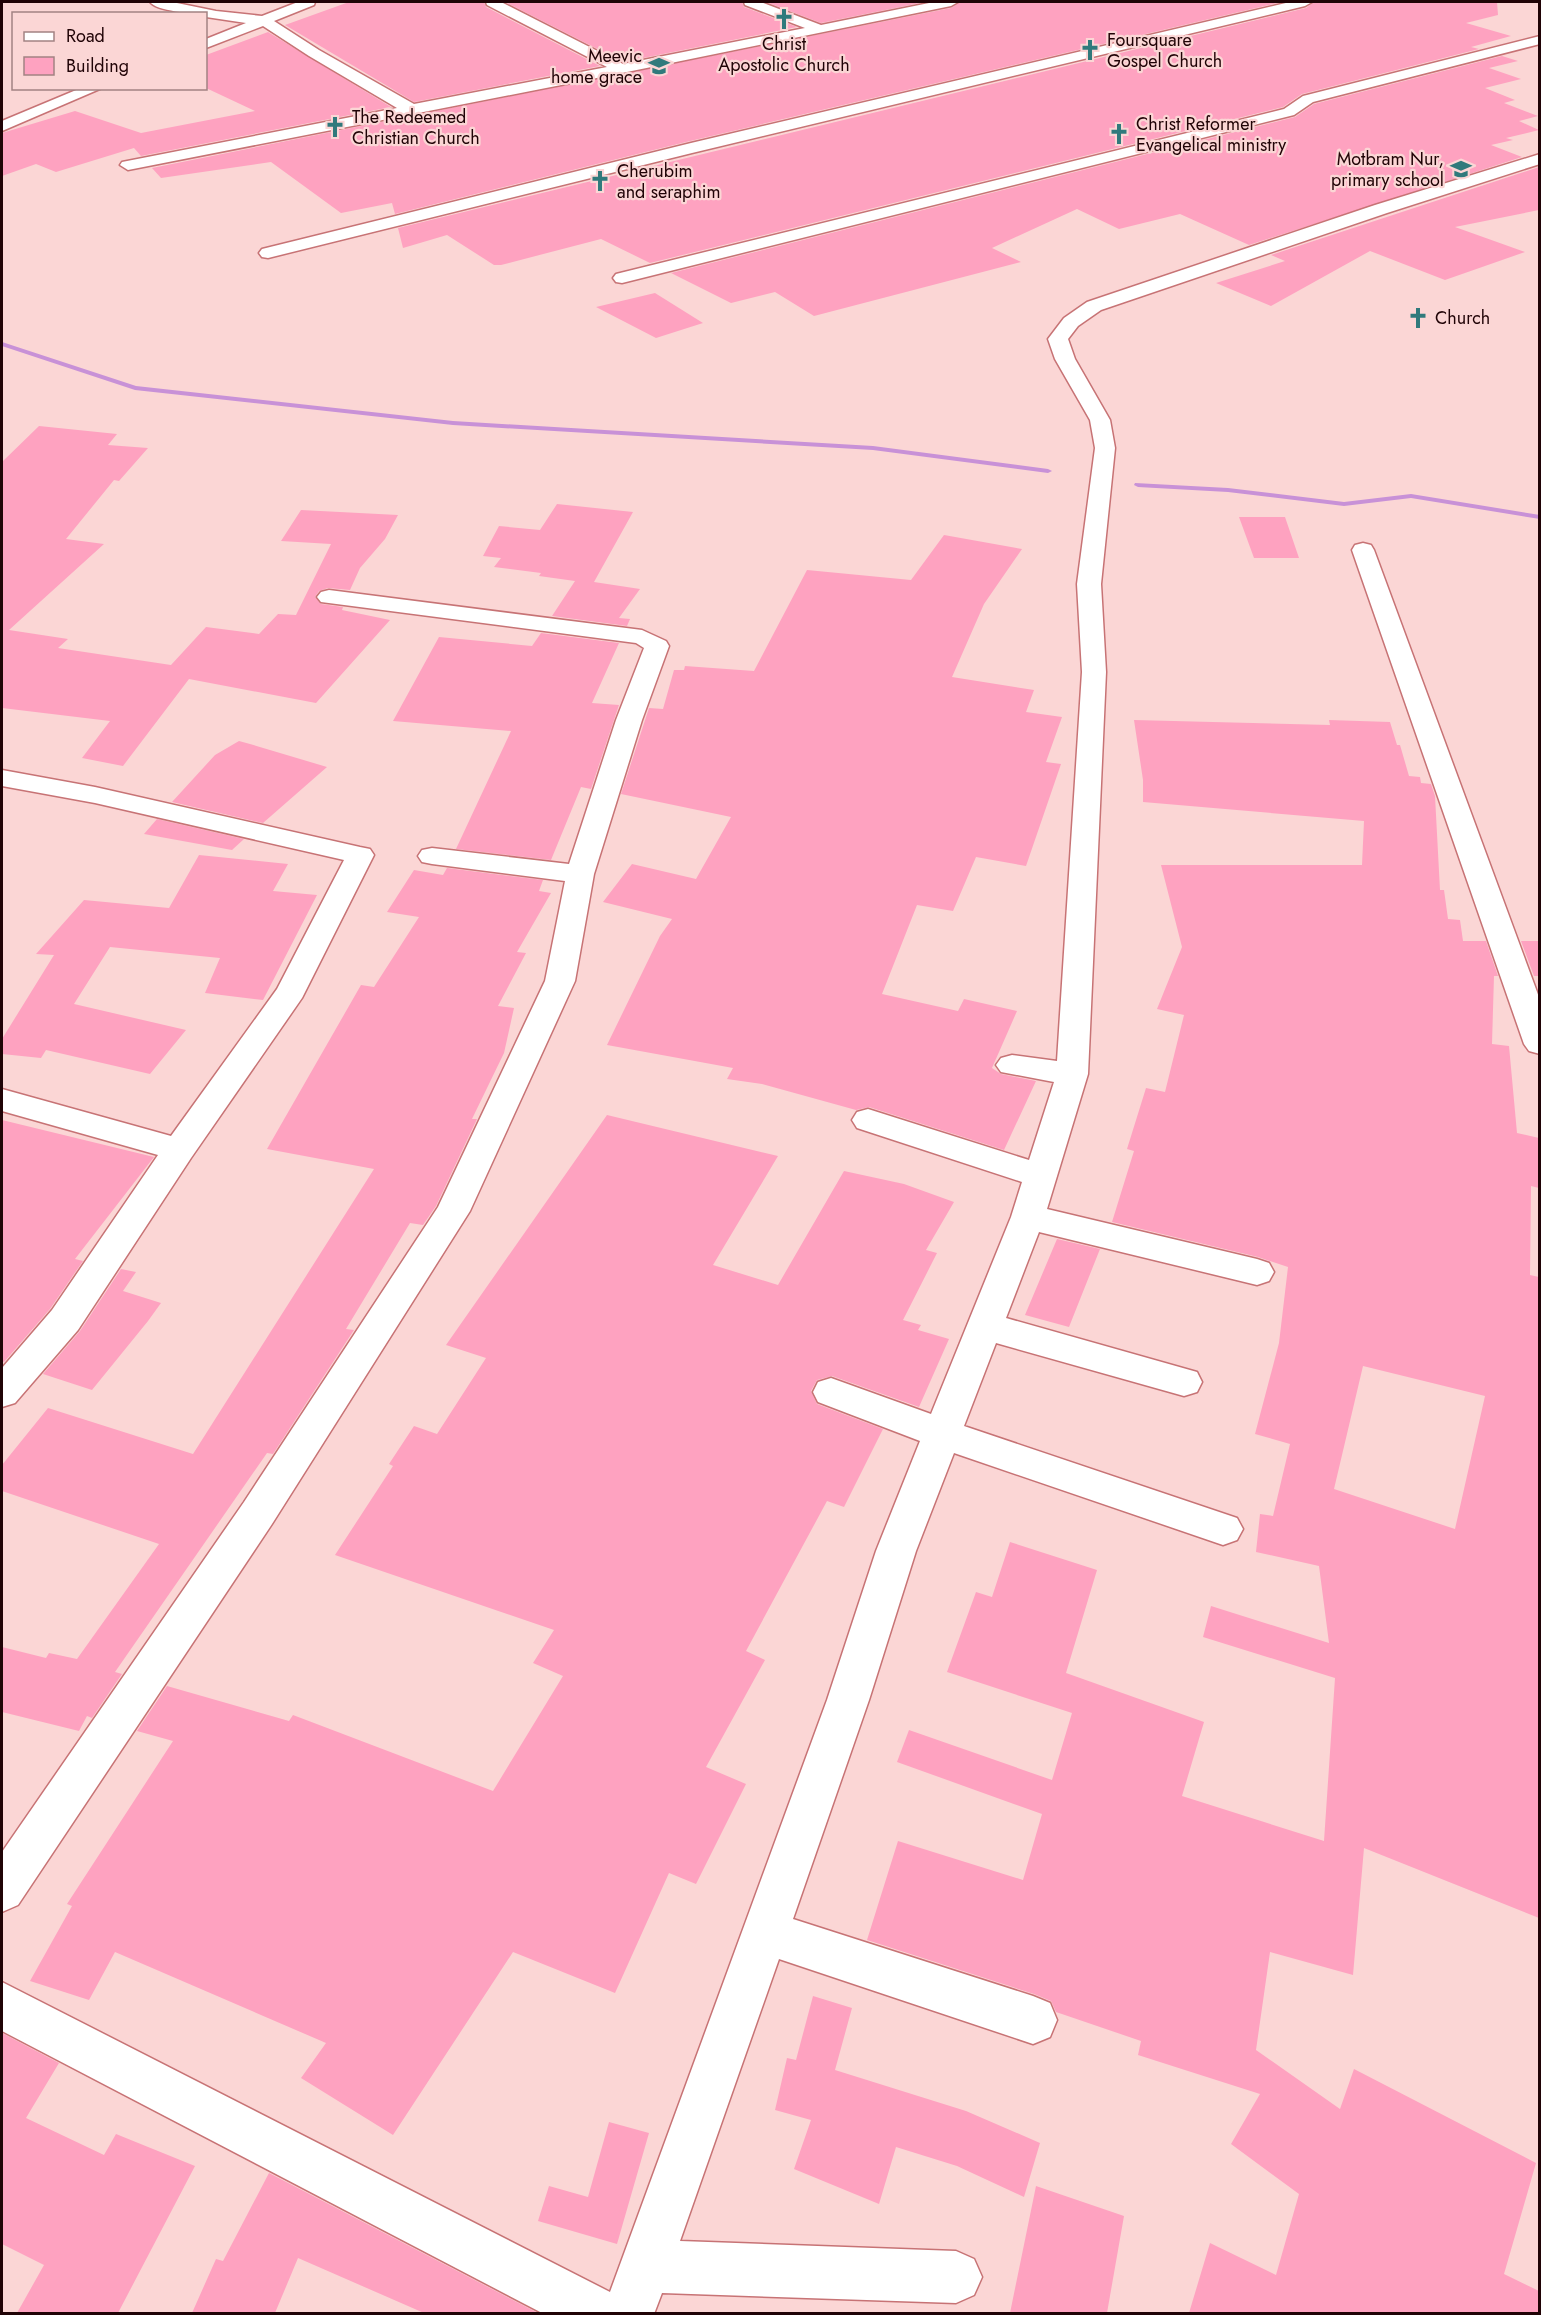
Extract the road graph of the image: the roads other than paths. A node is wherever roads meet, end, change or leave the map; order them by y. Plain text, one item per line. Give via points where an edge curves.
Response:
1 (156, 2) edge
2 (309, 2) edge
3 (492, 2) edge
4 (750, 2) edge
5 (951, 2) edge
6 (1305, 2) edge
7 (202, 12) edge
8 (207, 13) edge
9 (265, 21) junction
10 (820, 29) junction
11 (1539, 40) edge
12 (207, 44) edge
13 (622, 69) junction
14 (90, 90) edge
15 (409, 108) junction
16 (2, 126) edge
17 (1539, 159) edge
18 (128, 165) dead end
19 (268, 253) dead end
20 (622, 278) dead end
21 (1363, 550) dead end
22 (329, 597) dead end
23 (2, 778) edge
24 (432, 855) dead end
25 (580, 874) junction
26 (1539, 1044) edge
27 (1012, 1065) dead end
28 (1072, 1074) junction
29 (2, 1100) edge
30 (868, 1120) dead end
31 (179, 1150) junction
32 (1042, 1176) junction
33 (1028, 1217) junction
34 (1257, 1272) dead end
35 (985, 1326) junction
36 (1184, 1382) dead end
37 (831, 1392) dead end
38 (2, 1393) edge
39 (942, 1434) junction
40 (1223, 1529) dead end
41 (2, 1890) edge
42 (765, 1932) junction
43 (2, 2006) edge
44 (1033, 2020) dead end
45 (645, 2267) junction
46 (956, 2277) dead end
47 (599, 2313) edge
48 (628, 2313) edge

1 - 7 street
2 - 9 street
3 - 13 street
4 - 10 street
5 - 10 street
6 - 19 street
8 - 9 street
9 - 12 street
9 - 15 street
10 - 13 street
11 - 20 street via 1308,99 1289,112
13 - 15 street
14 - 16 street
15 - 18 street
17 - 28 street via 1094,306 1071,322 1058,339 1100,420 1105,448 1089,584 1094,672
21 - 26 street
22 - 25 street via 642,637 657,646
23 - 31 street via 360,855 291,991
24 - 25 street
25 - 41 street via 560,981 453,1211 258,1514
27 - 28 street
28 - 32 street
29 - 31 street
30 - 32 street
31 - 38 street via 65,1320
32 - 33 street
33 - 34 street
33 - 35 street
35 - 36 street
35 - 39 street
37 - 39 street
39 - 40 street
39 - 42 street via 896,1551 848,1700
42 - 44 street
42 - 45 street
43 - 47 street
45 - 46 street via 710,2266
45 - 48 street

